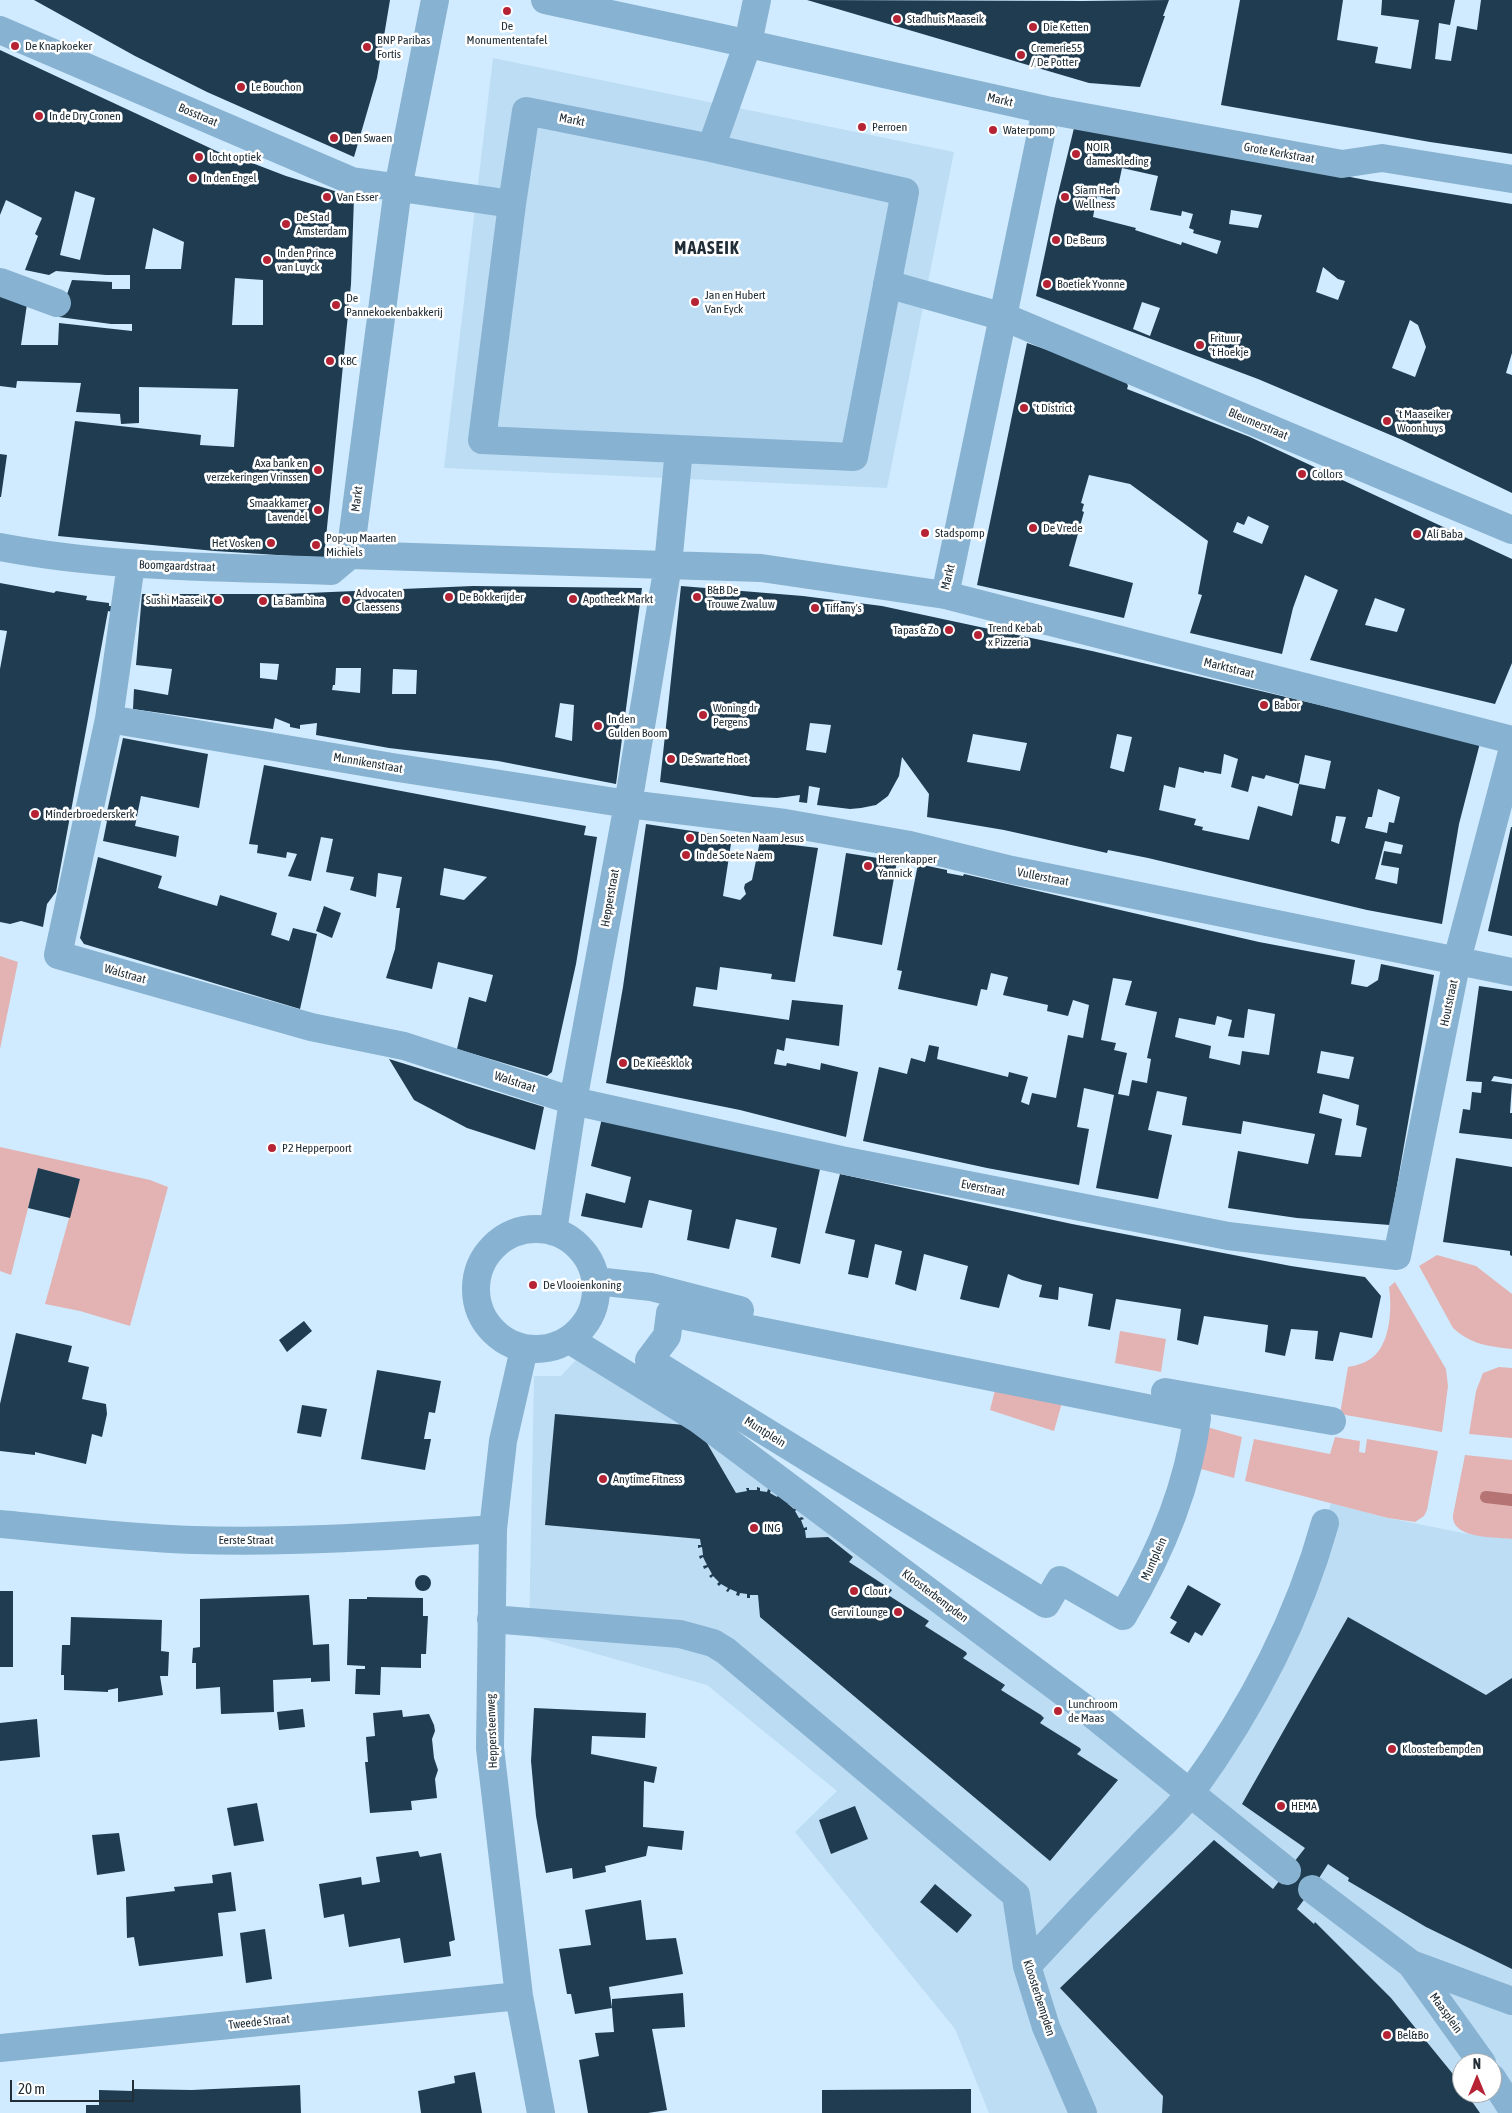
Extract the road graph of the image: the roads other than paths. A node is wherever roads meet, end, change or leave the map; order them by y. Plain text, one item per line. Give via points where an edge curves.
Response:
1 (435, 0) edge
2 (544, 0) edge
3 (757, 0) edge
4 (0, 30) edge
5 (748, 43) junction
6 (1046, 110) junction
7 (711, 148) junction
8 (1512, 179) edge
9 (398, 188) junction
10 (512, 204) junction
11 (0, 282) edge
12 (887, 284) junction
13 (57, 303) dead end
14 (1004, 317) junction
15 (679, 449) junction
16 (1512, 530) edge
17 (0, 547) edge
18 (350, 555) junction
19 (131, 564) junction
20 (668, 565) junction
21 (946, 595) junction
22 (109, 719) junction
23 (1512, 740) edge
24 (1512, 752) edge
25 (628, 804) junction
26 (1457, 960) junction
27 (1512, 972) edge
28 (573, 1101) junction
29 (553, 1230) junction
30 (1397, 1256) joint
31 (596, 1281) junction
32 (670, 1314) joint
33 (570, 1340) junction
34 (524, 1349) junction
35 (1332, 1421) dead end
36 (1325, 1523) dead end
37 (0, 1524) edge
38 (493, 1529) junction
39 (491, 1619) junction
40 (1190, 1794) junction
41 (1287, 1870) dead end
42 (1312, 1889) dead end
43 (1411, 1964) junction
44 (1027, 1966) junction
45 (519, 1996) junction
46 (1512, 2001) edge
47 (0, 2048) edge
48 (1475, 2053) edge
49 (1502, 2094) edge
50 (1512, 2109) edge
51 (541, 2113) edge
52 (1083, 2113) edge

1 - 9 street, Markt
2 - 5 street, Markt
3 - 5 street
4 - 9 street, Bosstraat via 352,181
5 - 6 street, Markt
5 - 7 street
6 - 8 street, Grote Kerkstraat via 1342,164 1382,158
6 - 14 street, Markt
7 - 10 street, Markt via 526,111
7 - 12 street, Markt via 905,192
9 - 10 street
9 - 18 street, Markt
10 - 15 street, Markt via 482,440
11 - 13 street
12 - 14 street
12 - 15 street, Markt via 854,457
14 - 16 street, Bleumerstraat
14 - 21 street, Markt
15 - 20 street
17 - 19 street, Boomgaardstraat via 42,555
18 - 19 street, Boomgaardstraat via 331,570
18 - 20 street, Markt
19 - 22 street, Walstraat
20 - 21 street, Markt via 761,568
20 - 25 street, Hepperstraat
21 - 23 street, Marktstraat
22 - 25 street, Munnikenstraat via 392,768
22 - 28 street, Walstraat via 58,955 311,1027 404,1046
24 - 26 street, Houtstraat
25 - 26 street, Vullerstraat via 785,823 910,845 1012,870
25 - 28 street, Hepperstraat
26 - 27 street, Vullerstraat
26 - 30 street, Houtstraat
28 - 29 street, Hepperstraat
28 - 30 street, Everstraat via 851,1162 1228,1236
29 - 31 street via 582,1249 592,1264
29 - 34 street via 522,1230 499,1241 483,1260 475,1283 478,1308 485,1322 496,1334
31 - 33 street via 594,1307 585,1325
31 - 35 street via 651,1287 797,1324
32 - 32 street, Muntplein via 667,1336 649,1360 1046,1604 1060,1580 1124,1616 1147,1575 1174,1512 1198,1418
33 - 34 street via 548,1349
33 - 40 street, Kloosterbempden via 698,1419 1087,1710
34 - 38 street, Heppersteenweg via 503,1441
36 - 40 street via 1300,1600 1267,1670
37 - 38 street, Eerste Straat via 113,1535 261,1541
38 - 39 street, Heppersteenweg
39 - 44 street, Kloosterbempden via 680,1634 713,1643 726,1651 1016,1895
39 - 45 street, Heppersteenweg via 490,1748
40 - 41 street, Kloosterbempden
40 - 44 street
42 - 43 street
43 - 46 street
43 - 48 street, Maasplein
44 - 52 street, Kloosterbempden via 1046,2027
45 - 47 street, Tweede Straat
45 - 51 street, Heppersteenweg
49 - 50 street

